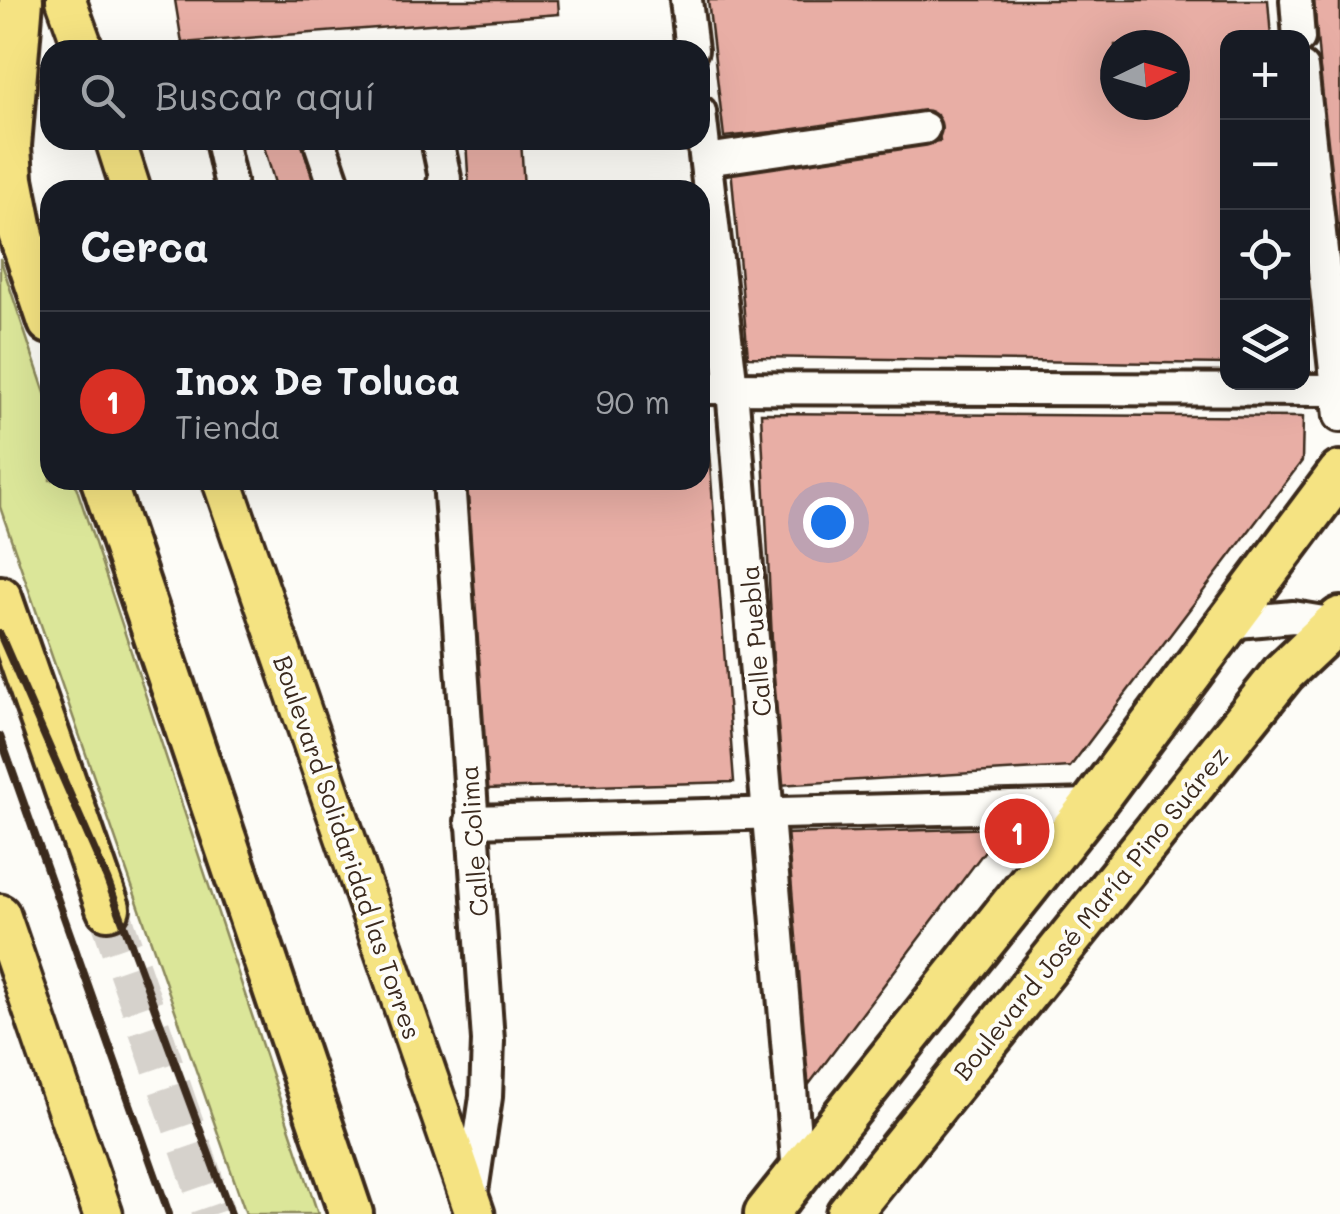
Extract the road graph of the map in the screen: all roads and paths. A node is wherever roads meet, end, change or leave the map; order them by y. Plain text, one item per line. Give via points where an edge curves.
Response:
1 (22, 0) edge
2 (66, 0) edge
3 (686, 0) edge
4 (1296, 0) edge
5 (1299, 30) edge
6 (80, 40) edge
7 (691, 40) edge
8 (1308, 120) edge
9 (924, 128) dead end
10 (118, 150) edge
11 (223, 150) edge
12 (322, 150) edge
13 (439, 150) edge
14 (705, 150) edge
15 (706, 160) junction
16 (0, 173) edge
17 (128, 180) edge
18 (230, 180) edge
19 (333, 180) edge
20 (444, 180) edge
21 (708, 180) edge
22 (710, 195) edge
23 (24, 246) junction
24 (40, 293) edge
25 (710, 388) edge
26 (732, 388) junction
27 (1339, 398) edge
28 (1340, 472) edge
29 (106, 490) edge
30 (225, 490) edge
31 (450, 490) edge
32 (0, 598) edge
33 (1227, 623) junction
34 (1339, 624) edge
35 (1092, 805) junction
36 (770, 816) junction
37 (471, 821) junction
38 (108, 908) tunnel mouth
39 (0, 914) edge
40 (798, 1172) junction
41 (473, 1207) edge
42 (103, 1214) edge
43 (350, 1214) edge
44 (766, 1214) edge
45 (848, 1214) edge

1 - 23 highway via 9,146
2 - 6 main road
3 - 7 street
4 - 5 street
8 - 27 street
9 - 15 street
10 - 17 main road
11 - 18 street
12 - 19 street
13 - 20 street
14 - 15 street, Calle Puebla
15 - 21 street, Calle Puebla
16 - 23 highway
22 - 26 street, Calle Puebla
23 - 24 highway
25 - 26 street
26 - 27 street
26 - 36 street, Calle Puebla
28 - 33 highway
29 - 43 highway
30 - 41 main road, Boulevard Solidaridad las Torres
31 - 37 street, Calle Colima
32 - 38 highway
33 - 34 street via 1293,617
33 - 35 highway
34 - 45 highway, Boulevard José María Pino Suárez via 1284,672
35 - 36 street
35 - 40 highway
36 - 37 street
36 - 40 street, Calle Puebla
37 - 41 street, Calle Colima via 488,1041
39 - 42 main road
40 - 44 highway

